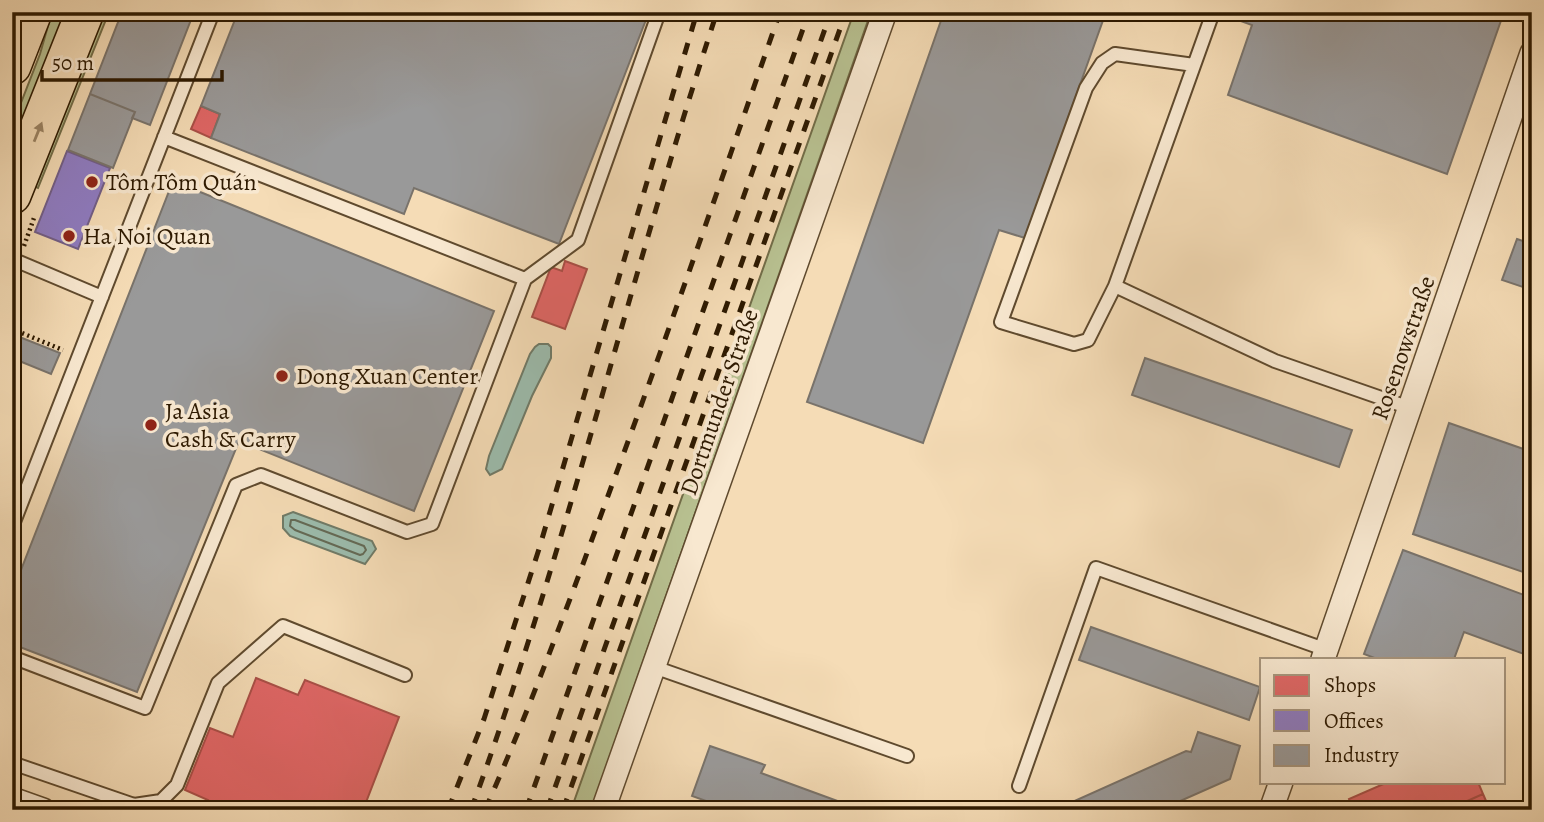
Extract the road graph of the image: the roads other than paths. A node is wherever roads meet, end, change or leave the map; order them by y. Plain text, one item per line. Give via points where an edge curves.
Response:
1 (33, 12) edge
2 (85, 12) edge
3 (213, 12) edge
4 (659, 12) edge
5 (885, 12) edge
6 (1211, 18) dead end
7 (1532, 53) edge
8 (1194, 65) junction
9 (12, 66) edge
10 (164, 137) junction
11 (12, 195) edge
12 (12, 259) edge
13 (525, 279) junction
14 (1115, 286) junction
15 (102, 297) junction
16 (1410, 408) junction
17 (12, 527) edge
18 (1325, 655) edge
19 (12, 657) edge
20 (654, 667) junction
21 (405, 675) dead end
22 (907, 756) dead end
23 (12, 763) edge
24 (1280, 784) edge
25 (1019, 786) dead end
26 (12, 799) edge
27 (43, 810) edge
28 (603, 810) edge
29 (1271, 810) edge

1 - 9 main road
11 -> 2 main road
3 - 10 lane
4 - 13 lane via 578,240
5 - 20 street, Dortmunder Straße
6 - 8 lane
7 - 16 street, Rosenowstraße
8 - 14 lane
8 - 14 lane via 1115,54 1102,63 1086,88 1000,322 1074,344 1088,340
10 - 13 lane
10 - 15 lane
12 - 15 lane
13 - 19 lane via 432,523 407,532 261,475 236,485 145,708
14 - 16 lane via 1275,361
15 - 17 lane
16 - 18 street, Rosenowstraße
18 - 25 lane via 1097,568
20 - 22 lane
20 - 28 street, Dortmunder Straße
21 - 23 lane via 282,626 218,683 177,785 161,801 134,805
24 - 29 street
26 - 27 street

